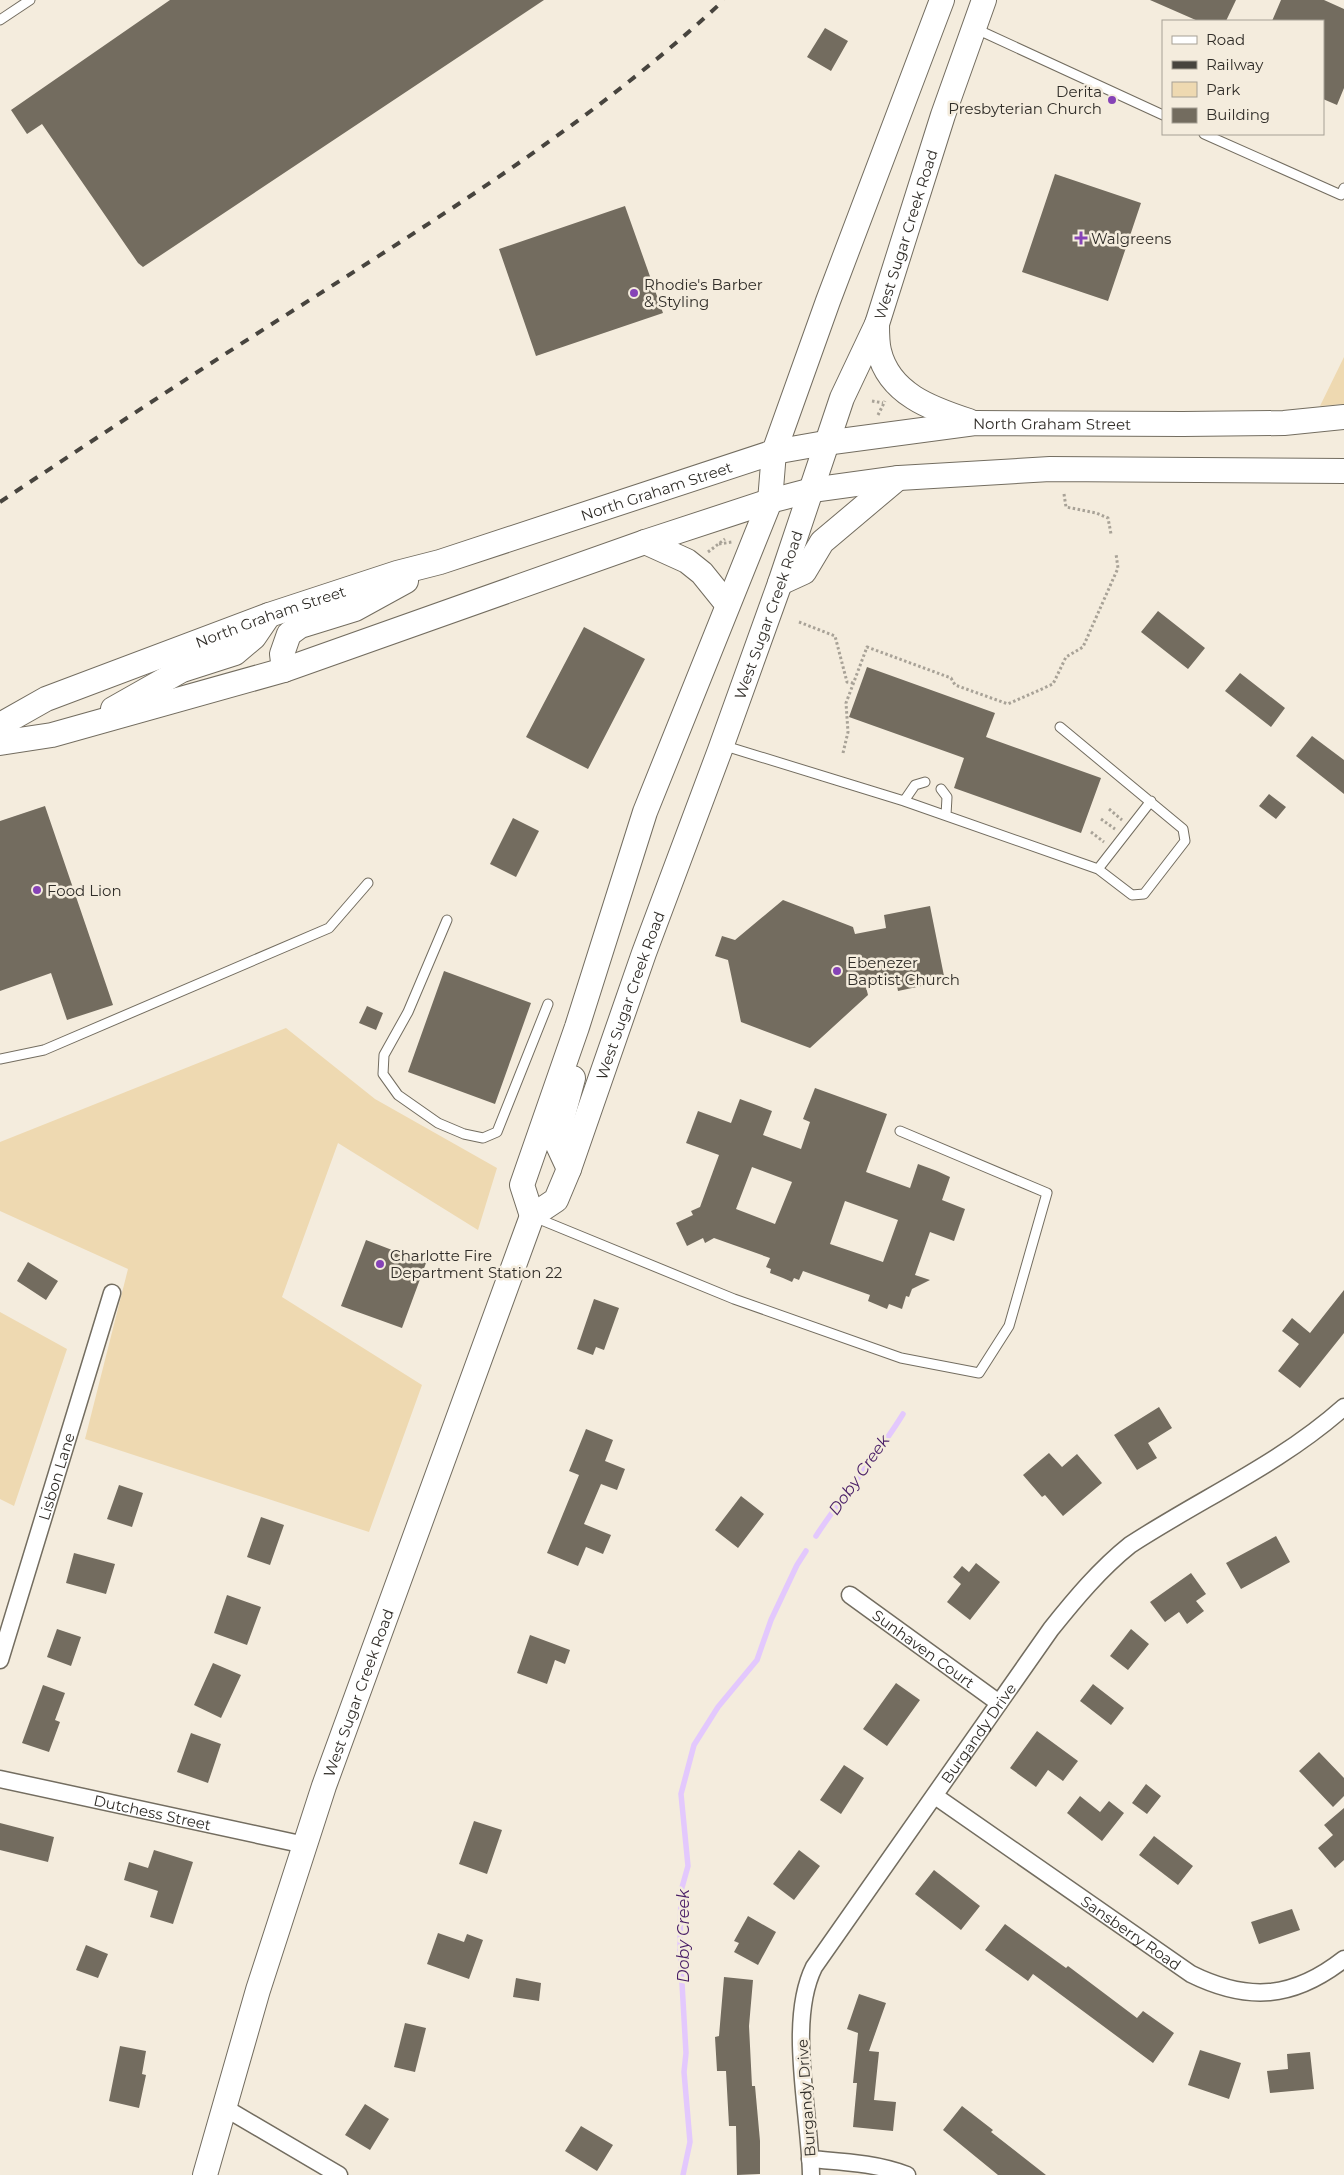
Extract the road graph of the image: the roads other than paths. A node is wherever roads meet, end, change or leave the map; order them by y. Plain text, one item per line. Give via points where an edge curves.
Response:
1 (30, 0) edge
2 (942, 0) edge
3 (984, 0) edge
4 (0, 20) edge
5 (974, 28) junction
6 (1162, 115) edge
7 (1206, 135) edge
8 (1343, 193) edge
9 (877, 324) junction
10 (1344, 417) edge
11 (976, 423) junction
12 (826, 443) junction
13 (774, 452) junction
14 (1344, 471) edge
15 (899, 478) junction
16 (812, 490) junction
17 (770, 501) junction
18 (645, 542) junction
19 (440, 562) junction
20 (780, 583) junction
21 (727, 604) junction
22 (269, 615) junction
23 (284, 670) junction
24 (0, 726) edge
25 (81, 727) junction
26 (1060, 727) dead end
27 (0, 743) edge
28 (722, 745) junction
29 (926, 782) dead end
30 (941, 789) dead end
31 (904, 801) junction
32 (1151, 801) junction
33 (946, 815) junction
34 (1098, 868) junction
35 (368, 883) dead end
36 (447, 920) dead end
37 (548, 1004) dead end
38 (577, 1027) junction
39 (0, 1059) edge
40 (900, 1131) dead end
41 (569, 1169) junction
42 (532, 1216) junction
43 (112, 1293) dead end
44 (1344, 1407) edge
45 (850, 1596) dead end
46 (0, 1660) edge
47 (998, 1703) junction
48 (0, 1779) edge
49 (935, 1796) junction
50 (305, 1845) junction
51 (1344, 1959) edge
52 (225, 2108) junction
53 (810, 2167) edge
54 (205, 2175) edge
55 (339, 2175) edge
56 (907, 2175) edge

1 - 4 lane
2 - 13 main road
3 - 5 main road, West Sugar Creek Road
5 - 6 lane
5 - 9 main road, West Sugar Creek Road
7 - 8 lane
9 - 11 main road via 879,351 885,368 906,393 939,411
9 - 12 main road, West Sugar Creek Road via 842,398
10 - 11 main road, North Graham Street via 1284,423
11 - 12 main road, North Graham Street
12 - 13 main road, North Graham Street
12 - 16 main road, West Sugar Creek Road
13 - 17 main road
13 - 19 main road, North Graham Street
14 - 15 main road via 1050,469
15 - 16 main road
15 - 20 main road via 822,542 804,572
16 - 17 main road
16 - 20 main road, West Sugar Creek Road
17 - 18 main road
17 - 21 main road
18 - 21 main road via 687,561 702,572
18 - 23 main road
19 - 22 main road, North Graham Street
19 - 23 main road via 355,609 300,626 288,634 282,654
20 - 28 main road, West Sugar Creek Road
21 - 38 main road via 645,812
22 - 24 main road, North Graham Street via 46,699
22 - 25 main road via 254,637 235,653 182,670
23 - 25 main road
25 - 27 main road
26 - 32 lane
28 - 31 lane
28 - 41 main road, West Sugar Creek Road via 644,952
29 - 31 lane via 915,785
30 - 33 lane via 946,797
31 - 33 lane
32 - 34 lane
32 - 34 lane via 1183,828 1185,841 1144,894 1132,895
33 - 34 lane
35 - 39 lane via 329,928 44,1050
36 - 37 lane via 408,1012 384,1055 383,1074 398,1095 438,1123 464,1134 483,1138 497,1132
38 - 41 main road via 577,1063 556,1141
38 - 42 main road via 522,1185
40 - 42 lane via 1047,1193 1010,1326 979,1373 900,1358 734,1299
41 - 42 main road, West Sugar Creek Road via 556,1200
42 - 50 main road, West Sugar Creek Road
43 - 46 street, Lisbon Lane
44 - 47 street, Burgandy Drive via 1315,1434 1282,1456 1156,1528 1113,1558 1051,1629
45 - 47 street, Sunhaven Court
47 - 49 street, Burgandy Drive
48 - 50 street, Dutchess Street
49 - 51 street, Sansberry Road via 1191,1974 1214,1985 1252,1993 1270,1992 1320,1976
49 - 53 street, Burgandy Drive via 814,1967 805,1989 801,2025
50 - 52 main road, West Sugar Creek Road via 258,1990
52 - 54 main road, West Sugar Creek Road
52 - 55 street
53 - 56 street via 864,2163

